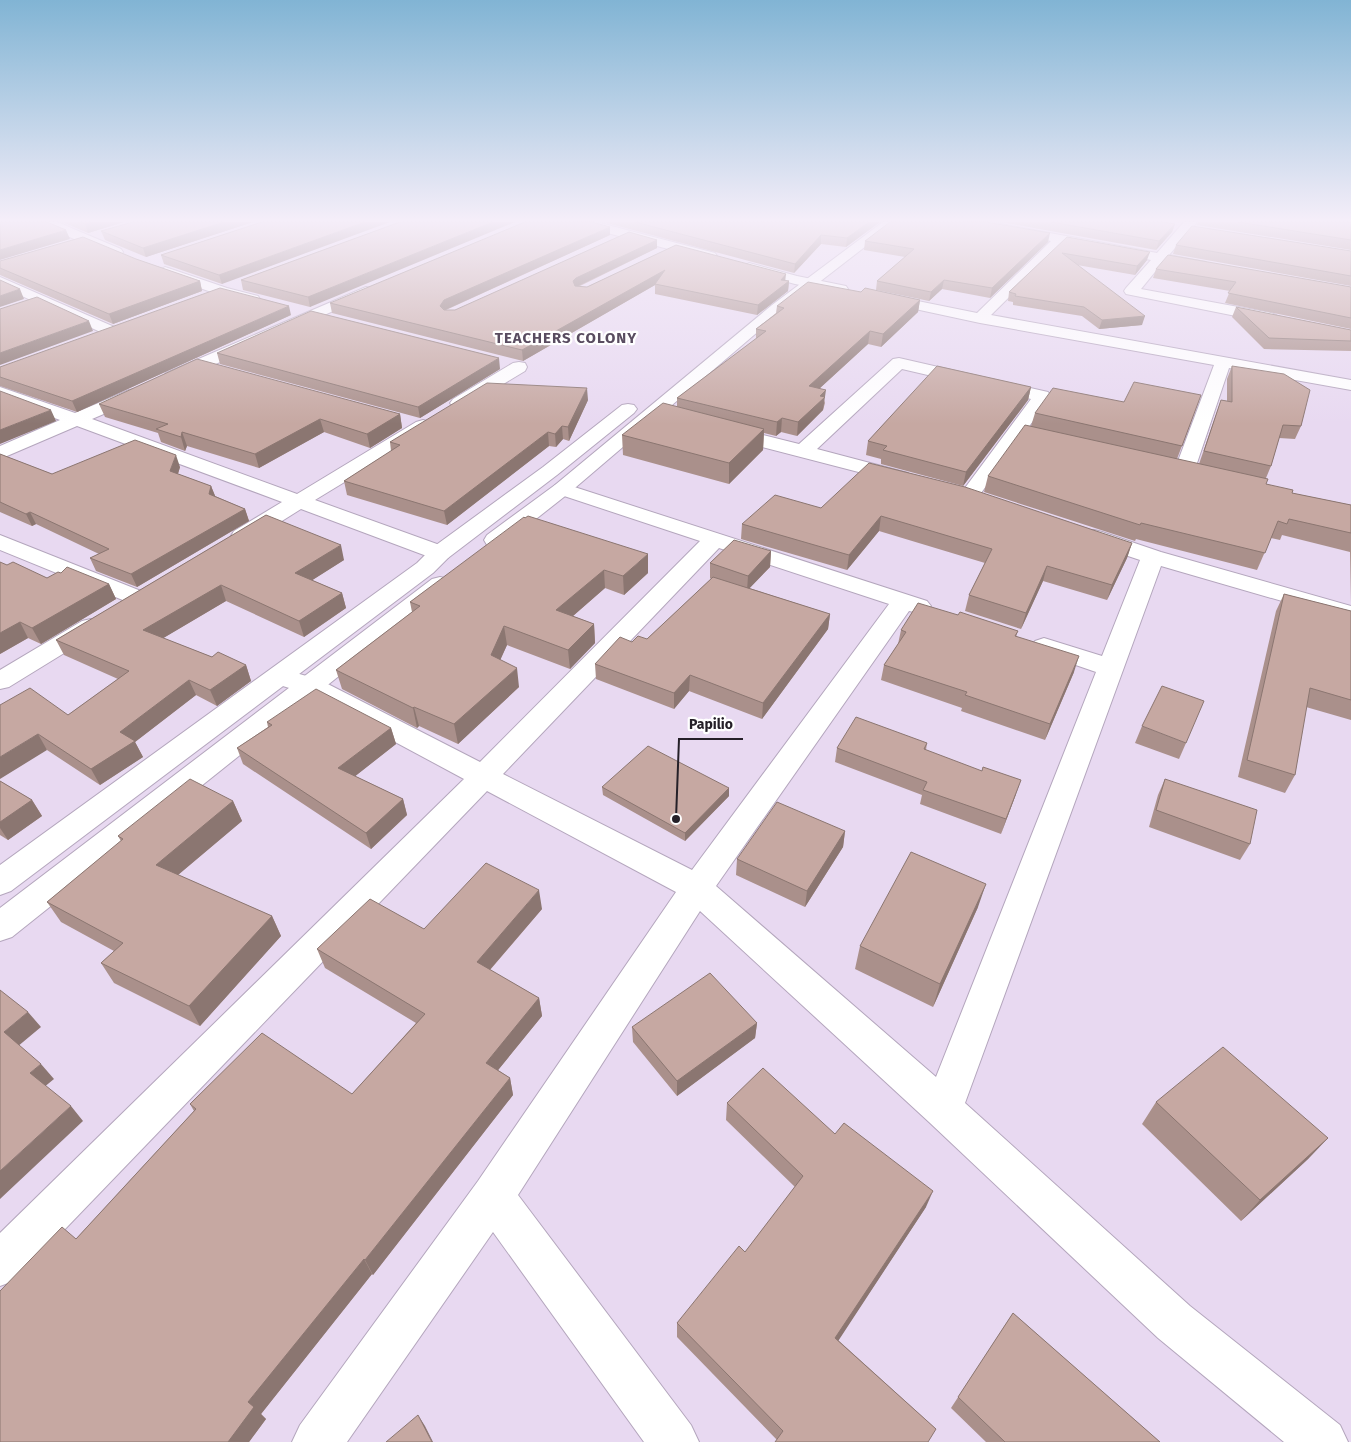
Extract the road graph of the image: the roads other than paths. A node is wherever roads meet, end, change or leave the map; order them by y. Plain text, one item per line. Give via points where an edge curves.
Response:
1 (18, 289) edge
2 (218, 289) edge
3 (227, 289) edge
4 (371, 289) edge
5 (793, 289) edge
6 (796, 289) edge
7 (842, 289) edge
8 (1009, 289) edge
9 (1132, 289) edge
10 (222, 291) junction
11 (204, 298) edge
12 (42, 300) junction
13 (267, 303) edge
14 (25, 306) edge
15 (294, 310) dead end
16 (311, 314) junction
17 (980, 318) junction
18 (340, 321) edge
19 (1284, 321) edge
20 (131, 325) edge
21 (113, 332) junction
22 (96, 338) edge
23 (500, 362) dead end
24 (1223, 362) junction
25 (200, 365) junction
26 (228, 372) edge
27 (1351, 385) edge
28 (0, 392) edge
29 (77, 420) junction
30 (404, 420) dead end
31 (423, 426) junction
32 (708, 427) edge
33 (803, 451) junction
34 (0, 453) edge
35 (1185, 469) edge
36 (562, 489) junction
37 (969, 496) junction
38 (299, 502) junction
39 (997, 505) edge
40 (1070, 530) edge
41 (714, 540) junction
42 (4, 547) edge
43 (222, 548) edge
44 (480, 551) edge
45 (440, 553) junction
46 (1153, 557) junction
47 (457, 570) edge
48 (904, 601) junction
49 (941, 613) edge
50 (1351, 614) edge
51 (1026, 640) edge
52 (1111, 668) junction
53 (0, 681) edge
54 (295, 681) junction
55 (484, 776) junction
56 (2, 879) edge
57 (698, 888) junction
58 (0, 927) edge
59 (943, 1109) junction
60 (493, 1196) junction
61 (0, 1264) edge
62 (317, 1442) edge
63 (674, 1442) edge
64 (1323, 1442) edge

1 - 12 street
2 - 10 street
3 - 10 street
4 - 16 street
5 - 45 street
6 - 36 street via 661,415
7 - 17 street
8 - 17 street
9 - 19 street
10 - 11 street
10 - 13 street
12 - 14 street
12 - 21 street
15 - 16 street
16 - 18 street
16 - 25 street
17 - 24 street
20 - 21 street
21 - 22 street
23 - 31 street via 519,367
24 - 27 street
24 - 35 street
25 - 26 street
25 - 29 street
28 - 29 street
29 - 34 street
29 - 38 street
30 - 31 street
31 - 38 street
32 - 33 street
33 - 37 street
33 - 37 street via 899,364 1042,396 1026,433
36 - 41 street
36 - 44 street
37 - 39 street
38 - 43 street
38 - 45 street
40 - 46 street
41 - 48 street
41 - 55 street
42 - 53 street via 146,593
45 - 54 street
46 - 50 street
46 - 52 street
47 - 54 street
48 - 49 street
48 - 57 street
51 - 52 street
52 - 59 street
54 - 55 street
54 - 56 street
54 - 58 street
55 - 57 street
55 - 61 street
57 - 59 street
57 - 60 street
59 - 64 street via 1174,1322
60 - 62 street
60 - 63 street

